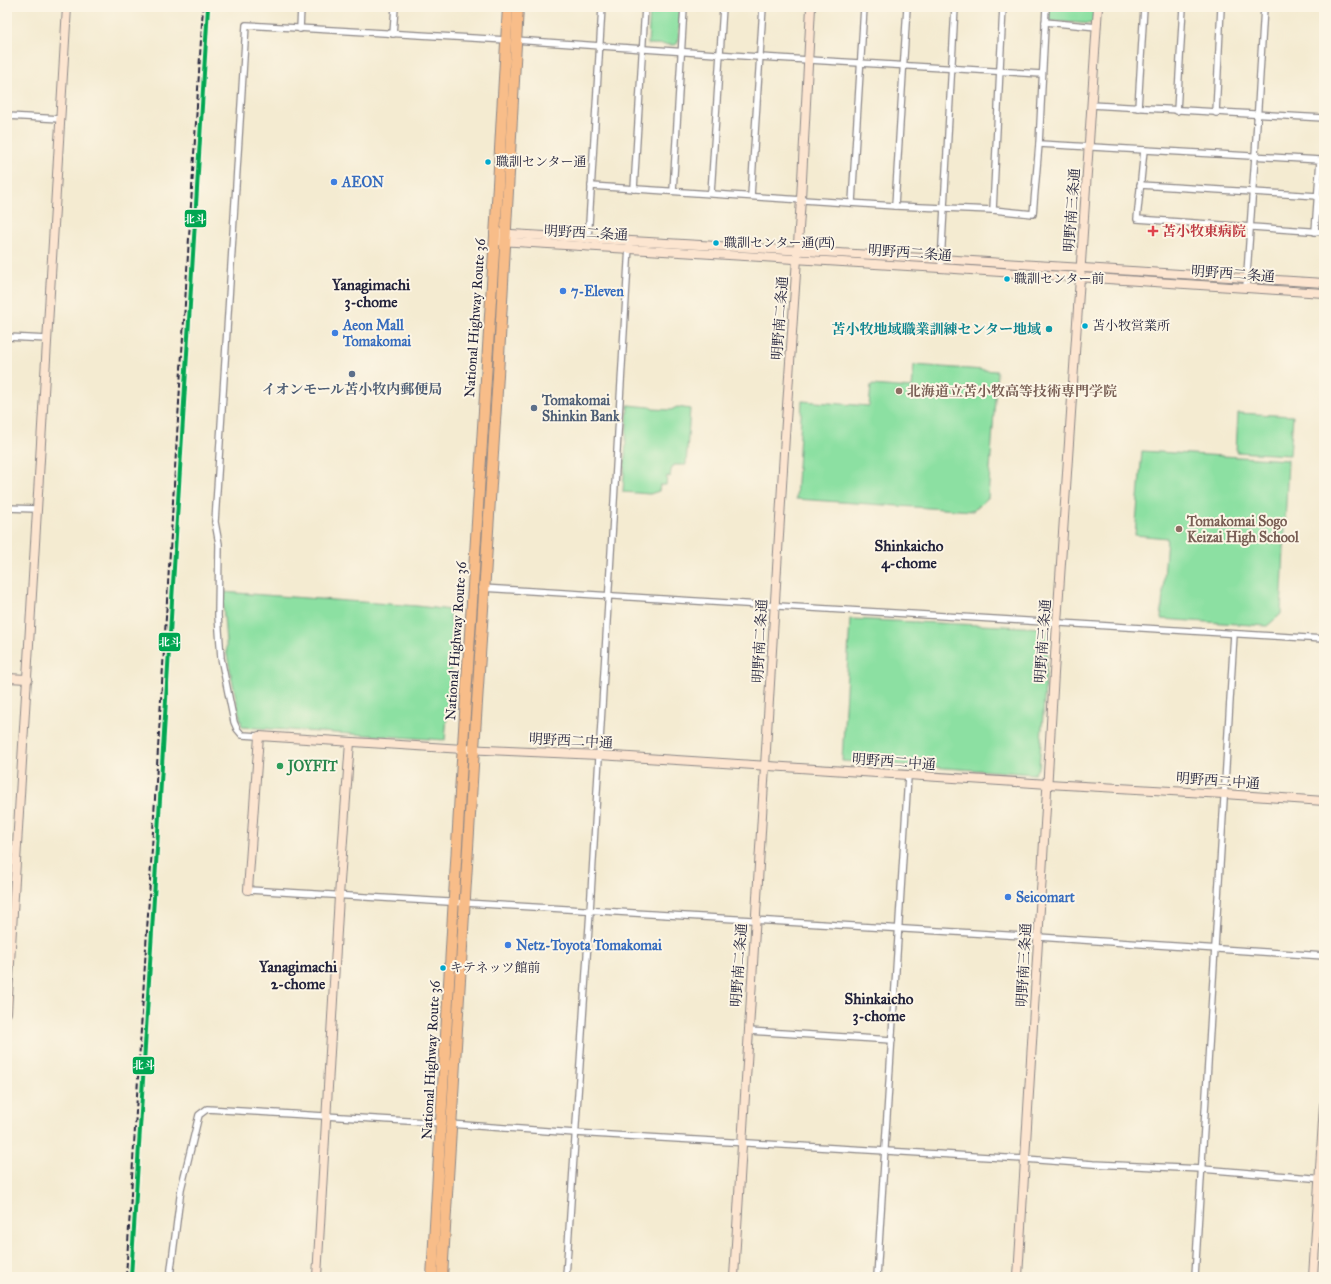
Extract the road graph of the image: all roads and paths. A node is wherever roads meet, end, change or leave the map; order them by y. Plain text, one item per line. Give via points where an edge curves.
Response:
1 (67, 7) edge
2 (301, 7) edge
3 (395, 7) edge
4 (508, 7) edge
5 (518, 7) edge
6 (602, 7) edge
7 (645, 7) edge
8 (684, 7) edge
9 (724, 7) edge
10 (763, 7) edge
11 (811, 7) edge
12 (864, 7) edge
13 (907, 7) edge
14 (955, 7) edge
15 (1003, 7) edge
16 (1046, 7) edge
17 (1098, 7) edge
18 (1144, 7) edge
19 (1183, 7) edge
20 (1221, 7) edge
21 (1264, 7) edge
22 (1046, 22) junction
23 (1097, 27) junction
24 (300, 29) junction
25 (393, 34) junction
26 (506, 40) junction
27 (516, 40) junction
28 (600, 46) junction
29 (643, 48) junction
30 (681, 52) junction
31 (721, 54) junction
32 (759, 57) junction
33 (808, 59) junction
34 (860, 62) junction
35 (903, 65) junction
36 (952, 68) junction
37 (999, 71) junction
38 (1042, 74) junction
39 (1091, 105) junction
40 (1138, 108) junction
41 (1177, 111) junction
42 (1216, 113) junction
43 (1258, 114) junction
44 (7, 116) edge
45 (1324, 118) edge
46 (61, 119) junction
47 (1039, 144) junction
48 (1089, 147) junction
49 (1144, 150) junction
50 (1255, 156) junction
51 (1140, 185) junction
52 (591, 186) junction
53 (634, 189) junction
54 (673, 191) junction
55 (711, 193) junction
56 (1252, 193) junction
57 (751, 196) junction
58 (1318, 196) junction
59 (801, 199) junction
60 (852, 202) junction
61 (895, 206) junction
62 (944, 208) junction
63 (993, 210) junction
64 (1249, 227) junction
65 (1315, 232) junction
66 (1324, 232) edge
67 (494, 237) junction
68 (506, 238) junction
69 (629, 240) junction
70 (588, 242) junction
71 (629, 249) junction
72 (798, 250) junction
73 (798, 259) junction
74 (941, 259) junction
75 (940, 268) junction
76 (1081, 273) junction
77 (1246, 278) junction
78 (1324, 283) edge
79 (1246, 288) junction
80 (1324, 293) edge
81 (7, 337) edge
82 (48, 339) junction
83 (7, 508) edge
84 (37, 509) junction
85 (473, 587) junction
86 (485, 589) junction
87 (608, 595) junction
88 (775, 606) junction
89 (1058, 623) junction
90 (1234, 634) junction
91 (1324, 639) edge
92 (7, 678) edge
93 (28, 679) junction
94 (259, 736) junction
95 (350, 742) junction
96 (463, 749) junction
97 (474, 749) junction
98 (599, 755) junction
99 (766, 766) junction
100 (908, 776) junction
101 (1048, 784) junction
102 (1224, 794) junction
103 (1324, 801) edge
104 (7, 849) edge
105 (16, 849) junction
106 (248, 890) joint
107 (339, 896) junction
108 (460, 903) junction
109 (590, 911) junction
110 (755, 921) junction
111 (899, 930) junction
112 (1038, 938) junction
113 (1214, 949) junction
114 (1324, 956) edge
115 (7, 1013) edge
116 (748, 1031) junction
117 (892, 1040) junction
118 (1324, 1105) edge
119 (327, 1117) junction
120 (446, 1124) junction
121 (575, 1134) junction
122 (742, 1143) junction
123 (884, 1151) junction
124 (1025, 1159) junction
125 (1202, 1169) junction
126 (1322, 1178) edge
127 (170, 1277) edge
128 (317, 1277) edge
129 (432, 1277) edge
130 (442, 1277) edge
131 (566, 1277) edge
132 (734, 1277) edge
133 (877, 1277) edge
134 (1018, 1277) edge
135 (1194, 1277) edge
136 (1313, 1277) edge

1 - 46 street
2 - 24 street
3 - 25 street
4 - 26 highway, National Highway Route 36
5 - 27 highway, National Highway Route 36
6 - 28 street
7 - 29 street
8 - 30 street
9 - 31 street
10 - 32 street
11 - 33 street, 明野南二条通
12 - 34 street
13 - 35 street
14 - 36 street
15 - 37 street
16 - 22 street
17 - 23 street, 明野南三条通
18 - 40 street
19 - 41 street
20 - 42 street
21 - 43 street
22 - 23 street
22 - 38 street
23 - 39 street, 明野南三条通
24 - 25 street
24 - 94 street via 246,25 215,522 219,544 218,616 221,658 234,722 242,735
25 - 26 street
26 - 27 street
26 - 67 highway, National Highway Route 36
27 - 28 street
27 - 68 highway, National Highway Route 36
28 - 29 street
28 - 52 street
29 - 30 street
29 - 53 street
30 - 31 street
30 - 54 street
31 - 32 street
31 - 55 street
32 - 33 street
32 - 57 street
33 - 34 street
33 - 59 street, 明野南二条通
34 - 35 street
34 - 60 street
35 - 36 street
35 - 61 street
36 - 37 street
36 - 62 street
37 - 38 street
37 - 63 street
38 - 47 street
39 - 40 street
39 - 48 street, 明野南三条通
40 - 41 street
41 - 42 street
42 - 43 street
43 - 45 street
43 - 50 street
44 - 46 street
46 - 82 street
47 - 48 street
47 - 63 street via 1034,214
48 - 49 street
48 - 76 street, 明野南三条通
49 - 50 street
49 - 51 street
50 - 56 street
50 - 58 street via 1320,160
51 - 56 street
51 - 64 street via 1137,219
52 - 53 street
52 - 70 street
53 - 54 street
54 - 55 street
55 - 57 street
56 - 58 street
56 - 64 street
57 - 59 street
58 - 65 street
59 - 60 street
59 - 72 street, 明野南二条通
60 - 61 street
61 - 62 street
62 - 63 street
62 - 74 street
64 - 65 street
64 - 77 street
65 - 66 street
67 - 68 street, 明野西二条通
67 - 85 highway, National Highway Route 36
68 - 70 street, 明野西二条通
68 - 86 highway, National Highway Route 36
69 - 70 street, 明野西二条通
69 - 71 street
69 - 72 street, 明野西二条通
70 - 71 street, 明野西二条通
71 - 73 street, 明野西二条通
71 - 87 street
72 - 73 street, 明野南二条通
72 - 74 street, 明野西二条通
73 - 75 street, 明野西二条通
73 - 88 street, 明野南二条通
74 - 75 street
74 - 76 street, 明野西二条通
75 - 76 street, 明野西二条通
76 - 77 street, 明野西二条通
76 - 79 street, 明野西二条通
76 - 89 street, 明野南三条通
77 - 78 street, 明野西二条通
77 - 79 street
79 - 80 street, 明野西二条通
81 - 82 street
82 - 84 street
83 - 84 street
84 - 93 street
85 - 86 street
85 - 96 highway, National Highway Route 36
86 - 87 street
86 - 97 highway, National Highway Route 36
87 - 88 street
87 - 98 street
88 - 89 street
88 - 99 street, 明野南二条通
89 - 90 street
89 - 101 street, 明野南三条通
90 - 91 street
90 - 102 street
92 - 93 street
93 - 105 street
94 - 95 street, 明野西二中通
94 - 106 street
95 - 96 street, 明野西二中通
95 - 107 street
96 - 97 street, 明野西二中通
96 - 108 highway, National Highway Route 36
97 - 98 street, 明野西二中通
97 - 108 highway, National Highway Route 36
98 - 99 street, 明野西二中通
98 - 109 street
99 - 100 street, 明野西二中通
99 - 110 street, 明野南二条通
100 - 101 street, 明野西二中通
100 - 111 street
101 - 102 street, 明野西二中通
101 - 112 street, 明野南三条通
102 - 103 street, 明野西二中通
102 - 113 street
104 - 105 street
105 - 115 street
106 - 107 street
107 - 108 street
107 - 119 street
108 - 109 street
108 - 120 highway, National Highway Route 36 via 443,1066
109 - 110 street
109 - 121 street
110 - 111 street
110 - 116 street, 明野南二条通
111 - 112 street
111 - 117 street
112 - 113 street
112 - 124 street, 明野南三条通
113 - 114 street
113 - 125 street
116 - 117 street
116 - 122 street, 明野南二条通
117 - 123 street
118 - 126 street
119 - 120 street
119 - 127 street via 207,1109 199,1115 180,1189
119 - 128 street
120 - 121 street
120 - 129 highway, National Highway Route 36
120 - 130 highway, National Highway Route 36
121 - 122 street
121 - 131 street
122 - 123 street
122 - 132 street, 明野南二条通
123 - 124 street
123 - 133 street
124 - 125 street
124 - 134 street, 明野南三条通
125 - 126 street
125 - 135 street
126 - 136 street

